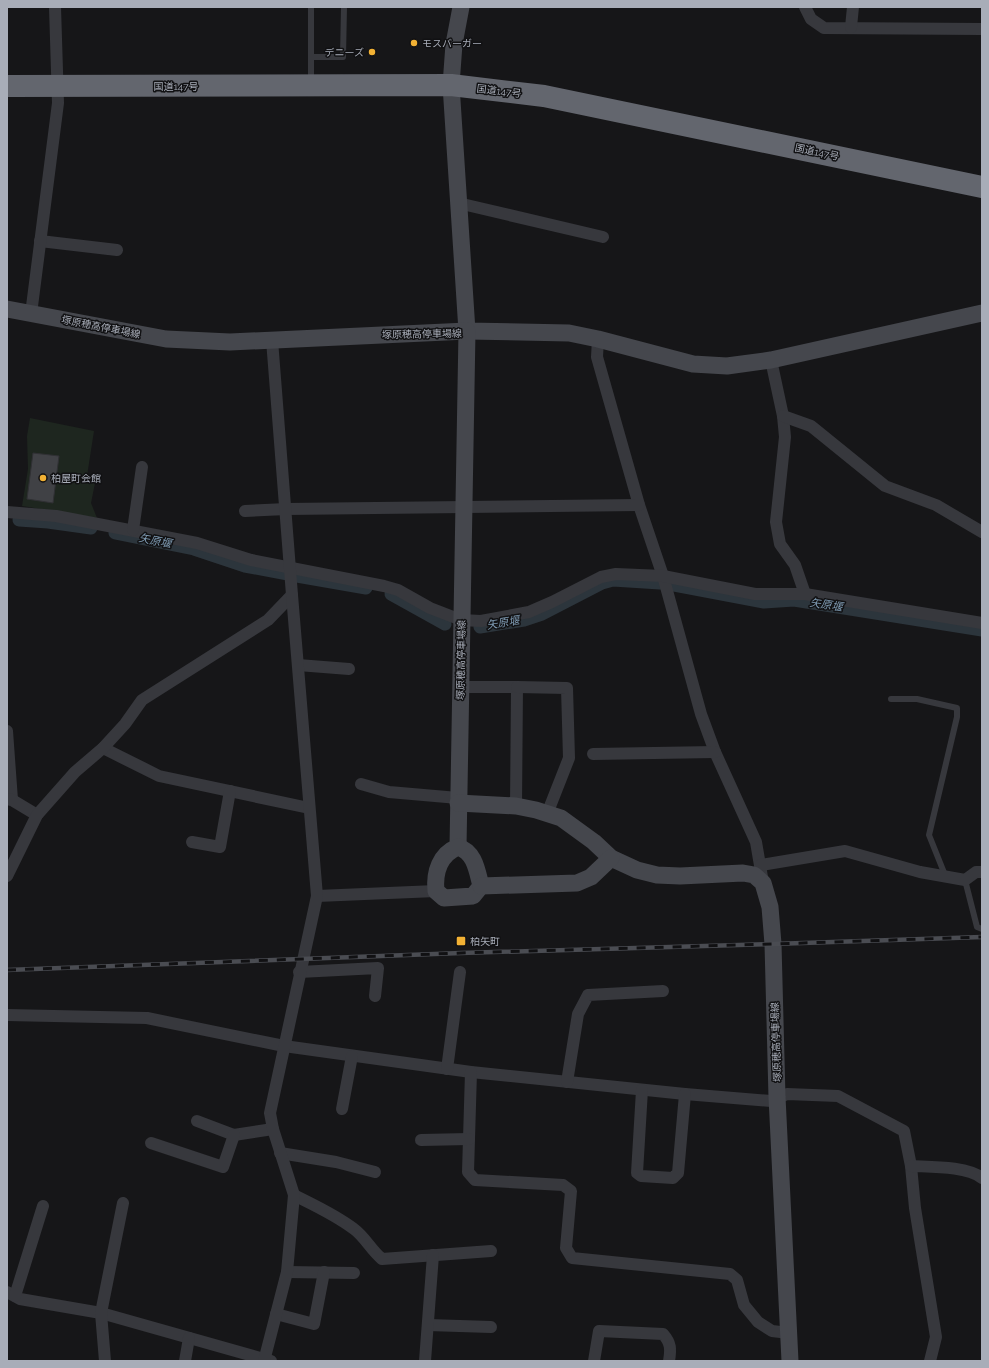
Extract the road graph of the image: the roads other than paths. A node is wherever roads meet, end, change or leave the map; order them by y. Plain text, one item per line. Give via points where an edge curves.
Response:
1 (55, 7) edge
2 (311, 7) edge
3 (344, 7) edge
4 (461, 7) edge
5 (805, 7) edge
6 (853, 7) edge
7 (851, 27) junction
8 (982, 29) edge
9 (311, 57) junction
10 (451, 85) junction
11 (7, 86) edge
12 (56, 86) junction
13 (311, 86) junction
14 (982, 187) edge
15 (458, 203) junction
16 (603, 237) dead end
17 (40, 241) junction
18 (117, 250) dead end
19 (7, 310) edge
20 (982, 313) edge
21 (31, 314) junction
22 (466, 331) junction
23 (598, 339) junction
24 (272, 340) junction
25 (771, 360) junction
26 (783, 416) junction
27 (142, 467) dead end
28 (639, 505) junction
29 (286, 508) junction
30 (464, 508) junction
31 (245, 511) dead end
32 (7, 512) edge
33 (132, 530) junction
34 (982, 532) edge
35 (291, 568) junction
36 (663, 576) junction
37 (805, 594) junction
38 (292, 595) junction
39 (461, 620) junction
40 (982, 623) edge
41 (298, 665) junction
42 (349, 669) dead end
43 (460, 687) junction
44 (517, 687) junction
45 (892, 699) dead end
46 (7, 731) edge
47 (103, 748) junction
48 (715, 752) junction
49 (593, 754) dead end
50 (361, 784) dead end
51 (230, 791) junction
52 (9, 800) edge
53 (458, 800) junction
54 (516, 806) junction
55 (309, 808) junction
56 (547, 814) junction
57 (37, 815) junction
58 (192, 842) dead end
59 (458, 847) junction
60 (611, 858) junction
61 (761, 865) junction
62 (982, 872) edge
63 (7, 876) edge
64 (945, 876) junction
65 (965, 880) junction
66 (763, 883) junction
67 (481, 886) junction
68 (436, 891) junction
69 (317, 896) junction
70 (982, 929) edge
71 (299, 972) junction
72 (460, 972) dead end
73 (663, 991) dead end
74 (375, 996) dead end
75 (7, 1015) edge
76 (284, 1046) junction
77 (352, 1056) junction
78 (447, 1069) junction
79 (471, 1072) junction
80 (567, 1082) junction
81 (642, 1090) junction
82 (685, 1094) junction
83 (777, 1097) junction
84 (342, 1109) dead end
85 (197, 1121) dead end
86 (273, 1130) junction
87 (234, 1135) junction
88 (421, 1140) dead end
89 (469, 1140) junction
90 (151, 1143) dead end
91 (280, 1153) junction
92 (911, 1166) junction
93 (376, 1172) dead end
94 (982, 1178) edge
95 (294, 1195) junction
96 (123, 1203) dead end
97 (43, 1206) dead end
98 (491, 1250) dead end
99 (433, 1256) junction
100 (287, 1272) junction
101 (324, 1272) junction
102 (354, 1273) dead end
103 (11, 1294) edge
104 (101, 1313) junction
105 (276, 1314) junction
106 (428, 1325) junction
107 (492, 1327) dead end
108 (789, 1333) junction
109 (190, 1338) junction
110 (267, 1360) edge
111 (105, 1361) edge
112 (185, 1361) edge
113 (425, 1361) edge
114 (594, 1361) edge
115 (669, 1361) edge
116 (790, 1361) edge
117 (930, 1361) edge

1 - 12 street
2 - 9 lane
3 - 9 lane via 343,57
4 - 10 main road via 454,44
5 - 7 street via 811,18 824,28
6 - 7 street
7 - 8 street
9 - 13 lane
10 - 13 highway, 国道147号
10 - 14 highway, 国道147号 via 544,96
10 - 15 main road
11 - 12 highway, 国道147号
12 - 13 highway, 国道147号
12 - 17 street via 58,103
15 - 16 street
15 - 22 main road
17 - 18 street
17 - 21 street
19 - 21 main road, 塚原穂高停車場線
20 - 25 main road
21 - 24 main road, 塚原穂高停車場線 via 166,339 230,342
22 - 23 main road via 569,333
22 - 24 main road, 塚原穂高停車場線
22 - 30 main road, 塚原穂高停車場線
23 - 25 main road via 693,364 726,366
23 - 28 street via 597,357
24 - 29 street
25 - 26 street
26 - 34 street via 811,426 885,486 936,505
26 - 37 street via 785,437 776,522 780,544 795,565
27 - 33 street
28 - 30 street
28 - 36 street
29 - 30 street
29 - 31 street
29 - 35 street
30 - 39 main road, 塚原穂高停車場線
32 - 33 street via 56,516
33 - 35 street via 197,543 251,560
35 - 38 street
35 - 39 street via 398,590 430,608
36 - 37 street via 755,594
36 - 39 street via 616,574 601,577 529,612 481,621
36 - 48 street via 700,714
37 - 40 street
38 - 41 street
38 - 47 street via 268,620 142,700
39 - 43 main road, 塚原穂高停車場線
41 - 42 street
41 - 55 street
43 - 44 street
43 - 53 main road, 塚原穂高停車場線
44 - 54 street
44 - 56 street via 567,688 569,758
45 - 64 lane via 917,699 957,708 930,835
46 - 52 street
47 - 51 street via 159,776
47 - 57 street via 75,772
48 - 49 street
48 - 61 street via 756,842
50 - 53 street via 389,792
51 - 55 street
51 - 58 street via 220,847
52 - 57 street
53 - 54 main road
53 - 59 main road, 塚原穂高停車場線
54 - 56 main road
55 - 69 street
56 - 60 main road via 561,818
57 - 63 street
59 - 67 main road via 466,849 474,862
59 - 68 main road via 448,851 440,863 435,878
60 - 66 main road via 637,870 657,874 680,876 743,873 754,875
60 - 67 main road via 591,877 577,883
61 - 64 street via 845,851 920,872
61 - 66 street
62 - 65 street via 976,872
64 - 65 street
65 - 70 lane via 977,927
66 - 83 main road, 塚原穂高停車場線 via 770,907 773,944
67 - 68 main road via 473,896 444,898
68 - 69 street
69 - 71 street
71 - 74 street via 378,968
71 - 76 street
72 - 78 street
73 - 80 street via 588,995 578,1014
75 - 76 street via 147,1018
76 - 77 street
76 - 86 street via 270,1113
77 - 78 street
77 - 84 street
78 - 79 street
79 - 80 street
79 - 89 street
80 - 81 street
81 - 82 street
81 - 82 street via 636,1173 641,1176 673,1178 678,1173
82 - 83 street via 772,1101
83 - 92 street via 787,1094 838,1096 904,1131
83 - 108 main road, 塚原穂高停車場線
85 - 87 street
86 - 87 street
86 - 91 street
87 - 90 street via 223,1167
88 - 89 street
89 - 108 street via 468,1172 475,1180 564,1184 571,1191 566,1248 572,1258 730,1274 737,1280 744,1306 758,1322 772,1331
91 - 93 street via 336,1162
91 - 95 street
92 - 94 street via 956,1169 978,1174
92 - 117 street via 915,1208 936,1337
95 - 99 street via 327,1211 355,1230 372,1252 382,1258
95 - 100 street
96 - 104 street
97 - 103 street
98 - 99 street
99 - 106 street
100 - 101 street
100 - 105 street
101 - 102 street
101 - 105 street via 314,1324
103 - 104 street
104 - 109 street
104 - 111 street
105 - 110 street
106 - 107 street
106 - 113 street
108 - 116 main road, 塚原穂高停車場線
109 - 110 street
109 - 112 street
114 - 115 street via 599,1331 663,1334 672,1349

